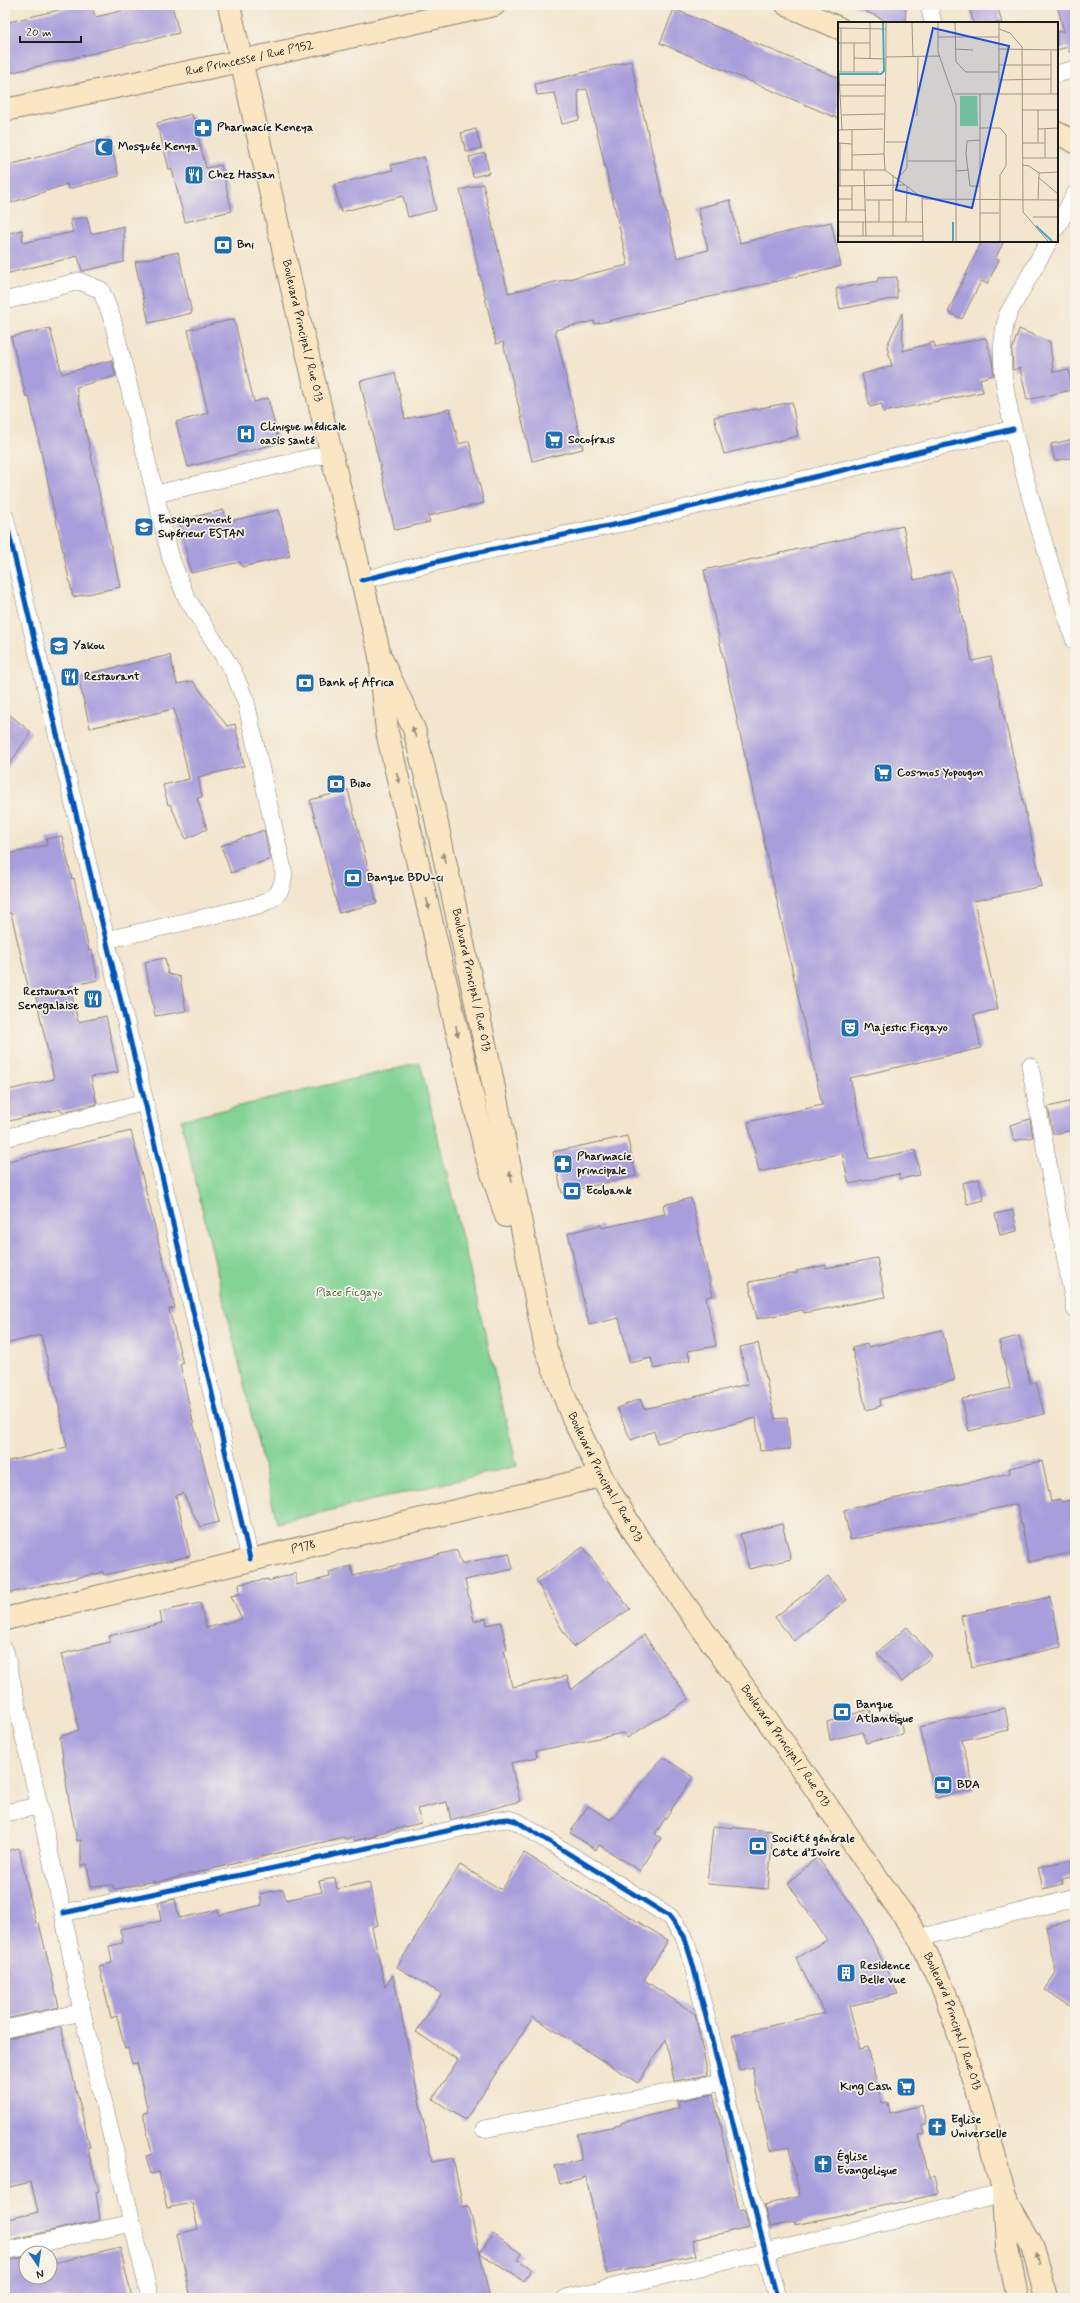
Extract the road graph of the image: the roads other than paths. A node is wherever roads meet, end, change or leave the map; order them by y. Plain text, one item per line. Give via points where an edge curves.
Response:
1 (229, 5) edge
2 (494, 5) edge
3 (787, 5) edge
4 (929, 5) edge
5 (933, 22) edge
6 (838, 28) edge
7 (241, 61) junction
8 (1075, 69) edge
9 (1058, 74) edge
10 (5, 110) edge
11 (1058, 134) edge
12 (1075, 142) edge
13 (1075, 194) edge
14 (1058, 224) edge
15 (1048, 242) edge
16 (5, 301) edge
17 (1013, 429) junction
18 (331, 453) junction
19 (156, 494) junction
20 (5, 517) edge
21 (362, 580) junction
22 (1075, 642) edge
23 (106, 940) junction
24 (1030, 1066) dead end
25 (145, 1102) junction
26 (5, 1138) edge
27 (1075, 1309) edge
28 (601, 1476) junction
29 (250, 1559) junction
30 (5, 1619) edge
31 (5, 1651) edge
32 (38, 1806) junction
33 (5, 1813) edge
34 (1075, 1898) edge
35 (62, 1913) junction
36 (919, 1938) junction
37 (82, 2012) junction
38 (5, 2029) edge
39 (723, 2082) junction
40 (484, 2129) dead end
41 (1004, 2193) junction
42 (132, 2223) junction
43 (5, 2251) edge
44 (766, 2252) junction
45 (150, 2298) edge
46 (566, 2298) edge
47 (777, 2298) edge
48 (1018, 2298) edge
49 (1047, 2298) edge

1 - 7 main road, Boulevard Principal / Rue O13
2 - 7 main road, Rue Princesse / Rue P152
3 - 6 main road
4 - 5 street
7 - 10 main road, Rue Princesse / Rue P152
7 - 18 main road, Boulevard Principal / Rue O13
8 - 9 street
11 - 12 main road
13 - 14 street
15 - 17 street via 1008,314 1004,326 1005,392
16 - 19 street via 79,281 101,290 112,318
17 - 21 street via 628,522 460,556
17 - 22 street via 1025,480
18 - 19 street
18 - 21 main road, Boulevard Principal / Rue O13
19 - 23 street via 172,559 186,597 233,671 246,702 284,874 283,887 274,898 259,905
20 - 23 street
21 - 28 main road, Boulevard Principal / Rue O13 via 380,656 414,729 434,810 491,1072 546,1349 572,1416
23 - 25 street
24 - 27 street
25 - 26 street
25 - 29 street
28 - 29 main road, P178
28 - 36 main road, Boulevard Principal / Rue O13 via 639,1540 785,1744
29 - 30 main road, P178
31 - 32 street
32 - 33 street
32 - 35 street
34 - 36 street
35 - 37 street
35 - 39 street via 498,1820 516,1821 669,1916 684,1936
36 - 41 main road, Boulevard Principal / Rue O13 via 945,1993 962,2040
37 - 38 street
37 - 42 street
39 - 40 street
39 - 44 street
41 - 44 street
41 - 48 main road, Boulevard Principal / Rue O13 via 1007,2247
49 -> 41 main road, Boulevard Principal / Rue O13 via 1032,2245
42 - 43 street
42 - 45 street
44 - 46 street
44 - 47 street

